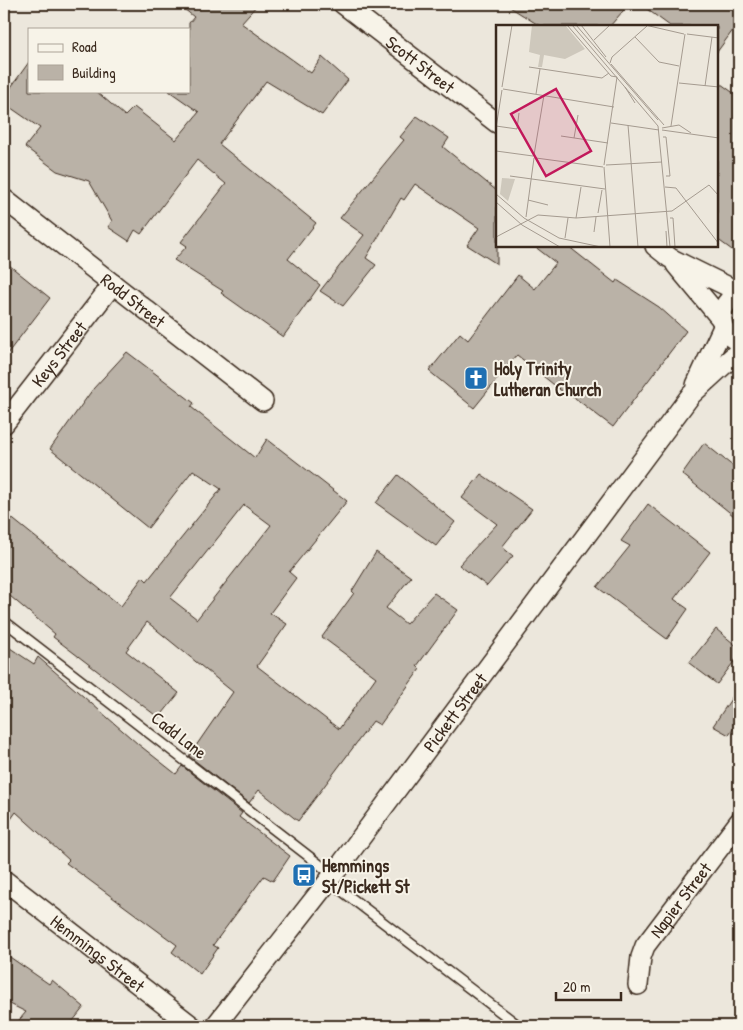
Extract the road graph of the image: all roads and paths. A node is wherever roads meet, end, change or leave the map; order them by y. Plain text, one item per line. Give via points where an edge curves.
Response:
1 (343, 4) edge
2 (496, 123) edge
3 (4, 199) edge
4 (658, 248) edge
5 (670, 258) junction
6 (113, 284) junction
7 (739, 293) edge
8 (722, 323) junction
9 (739, 342) edge
10 (739, 351) edge
11 (691, 395) junction
12 (262, 401) dead end
13 (4, 424) edge
14 (4, 621) edge
15 (739, 822) edge
16 (331, 878) junction
17 (4, 880) edge
18 (638, 986) dead end
19 (192, 1026) edge
20 (214, 1026) edge
21 (520, 1026) edge

1 - 2 street, Scott Street
3 - 6 street, Rodd Street
4 - 5 street
5 - 7 street
5 - 8 street
6 - 12 street, Rodd Street
6 - 13 street, Keys Street
7 - 8 street, Pickett Street via 726,303
8 - 9 street via 732,339
8 - 11 street, Pickett Street
10 - 11 street, Pickett Street
11 - 16 street, Pickett Street
14 - 16 lane, Cadd Lane
15 - 18 street, Napier Street via 646,946 641,957
16 - 20 street, Pickett Street
16 - 21 lane, Cadd Lane
17 - 19 street, Hemmings Street

